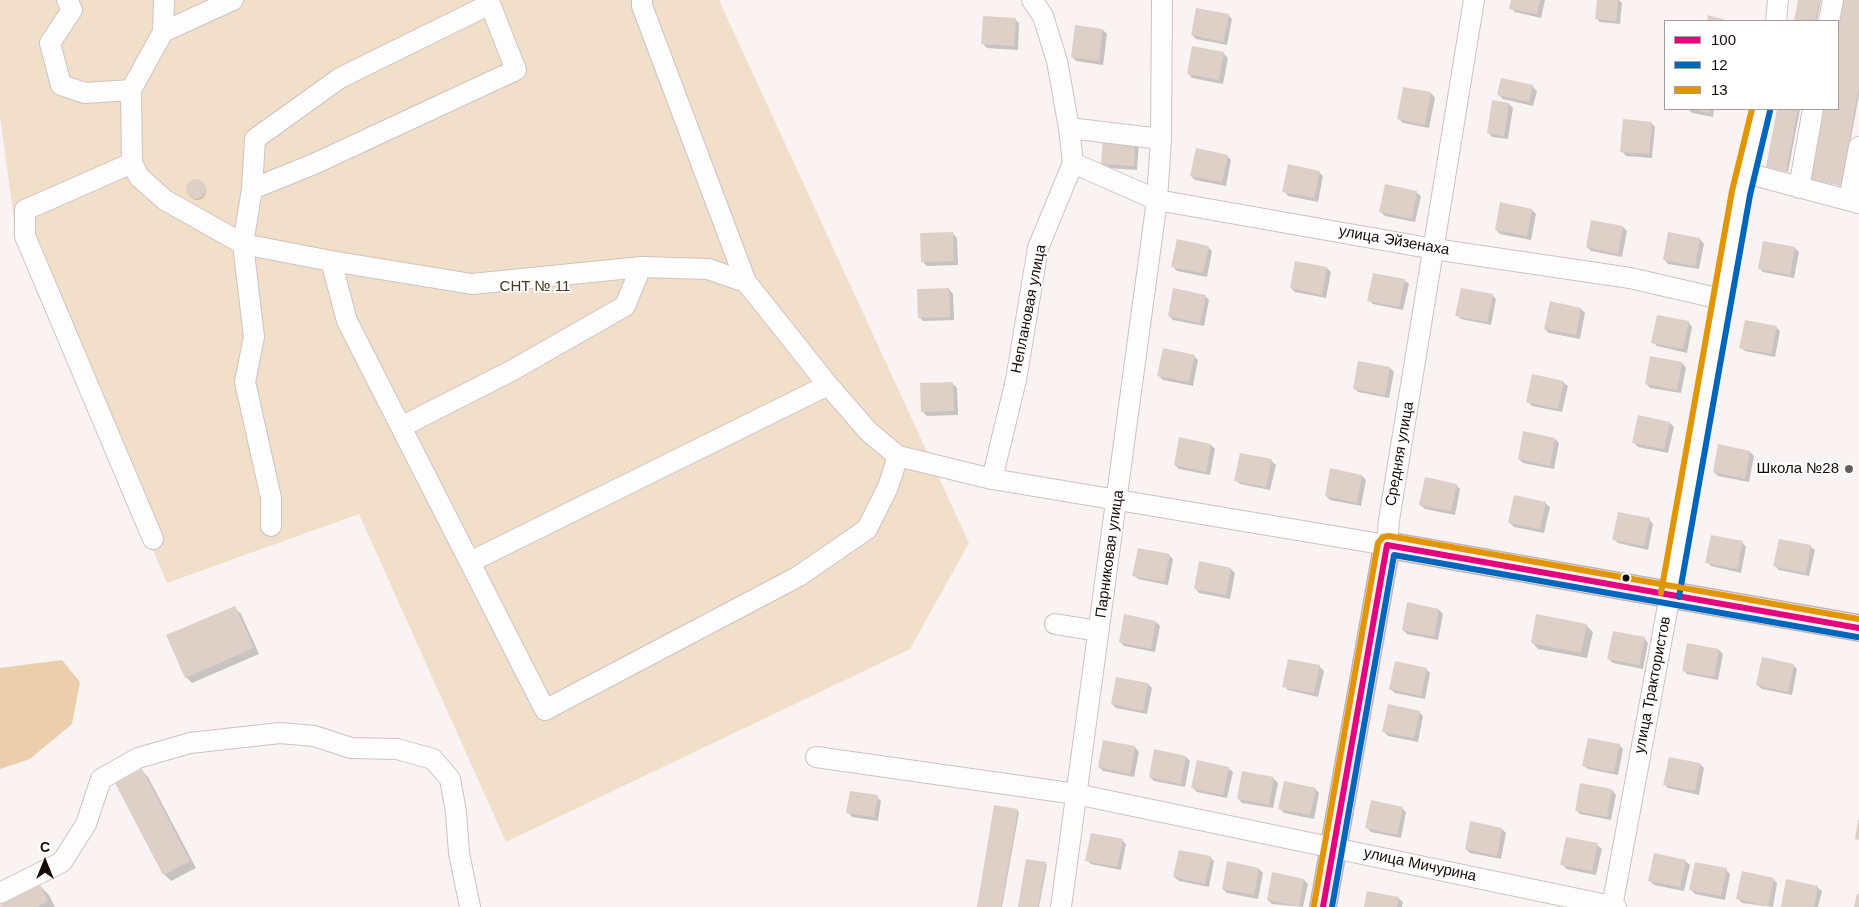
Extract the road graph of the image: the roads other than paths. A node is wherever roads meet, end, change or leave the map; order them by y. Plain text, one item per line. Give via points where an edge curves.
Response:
1 (67, 0) edge
2 (164, 0) edge
3 (234, 0) edge
4 (642, 0) edge
5 (1032, 0) edge
6 (1162, 0) edge
7 (1474, 0) edge
8 (1778, 0) edge
9 (1833, 0) edge
10 (1776, 20) edge
11 (1829, 20) edge
12 (163, 32) junction
13 (131, 90) junction
14 (1761, 110) edge
15 (1813, 110) edge
16 (1069, 128) junction
17 (1161, 139) junction
18 (1859, 147) edge
19 (1073, 163) junction
20 (132, 164) junction
21 (1746, 173) junction
22 (1799, 188) junction
23 (252, 189) junction
24 (1156, 200) junction
25 (1854, 201) edge
26 (243, 244) junction
27 (1434, 248) junction
28 (331, 261) junction
29 (641, 267) junction
30 (746, 282) junction
31 (1721, 299) junction
32 (828, 385) junction
33 (401, 427) junction
34 (898, 456) junction
35 (992, 479) junction
36 (1118, 499) junction
37 (271, 526) dead end
38 (153, 539) dead end
39 (1387, 545) junction
40 (470, 562) junction
41 (1670, 595) junction
42 (1055, 624) dead end
43 (1859, 628) edge
44 (1098, 631) junction
45 (816, 757) dead end
46 (1076, 794) junction
47 (1334, 847) junction
48 (0, 893) edge
49 (470, 907) edge
50 (1061, 907) edge
51 (1323, 907) edge
52 (1613, 907) edge

1 - 13 street via 72,10 50,43 60,85 85,93
2 - 12 street
3 - 12 street
4 - 30 street
5 - 16 street, Неплановая улица via 1043,16 1057,61
6 - 17 street, Парниковая улица
7 - 27 street, Средняя улица
8 - 10 street
9 - 11 street
12 - 13 street
13 - 20 street
14 - 21 street, улица Трактористов
15 - 22 street
16 - 17 street
16 - 19 street, Неплановая улица
17 - 24 street, Парниковая улица
18 - 25 street
19 - 24 street, улица Эйзенаха
19 - 35 street, Неплановая улица via 1038,248 1016,380
20 - 26 street via 139,177 165,200
20 - 38 street via 25,210 25,236
21 - 22 street
21 - 31 street, улица Трактористов
22 - 25 street
23 - 23 street via 314,164 516,70 490,4 340,78 255,139
23 - 26 street
24 - 27 street, улица Эйзенаха
24 - 36 street, Парниковая улица
26 - 28 street
26 - 37 street via 254,337 245,382 271,498
27 - 31 street, улица Эйзенаха via 1630,278
27 - 39 street, Средняя улица via 1388,520
28 - 29 street via 472,284
28 - 33 street via 347,321
29 - 30 street via 708,269
29 - 33 street via 625,306 511,371
30 - 32 street
31 - 41 street, улица Трактористов
32 - 34 street via 869,432
32 - 40 street
33 - 40 street
34 - 35 street
34 - 40 street via 867,530 799,576 545,710
35 - 36 street
36 - 39 street
36 - 44 street, Парниковая улица
39 - 41 main road
39 - 47 main road, Средняя улица
41 - 43 main road
41 - 52 street, улица Трактористов
42 - 44 street
44 - 46 street, Парниковая улица
45 - 46 street, улица Мичурина
46 - 47 street, улица Мичурина
46 - 50 street, Парниковая улица
47 - 51 main road, Средняя улица
47 - 52 street, улица Мичурина
48 - 49 street via 62,862 86,824 101,779 138,758 190,743 280,733 314,736 351,748 398,750 433,759 450,779 459,853

